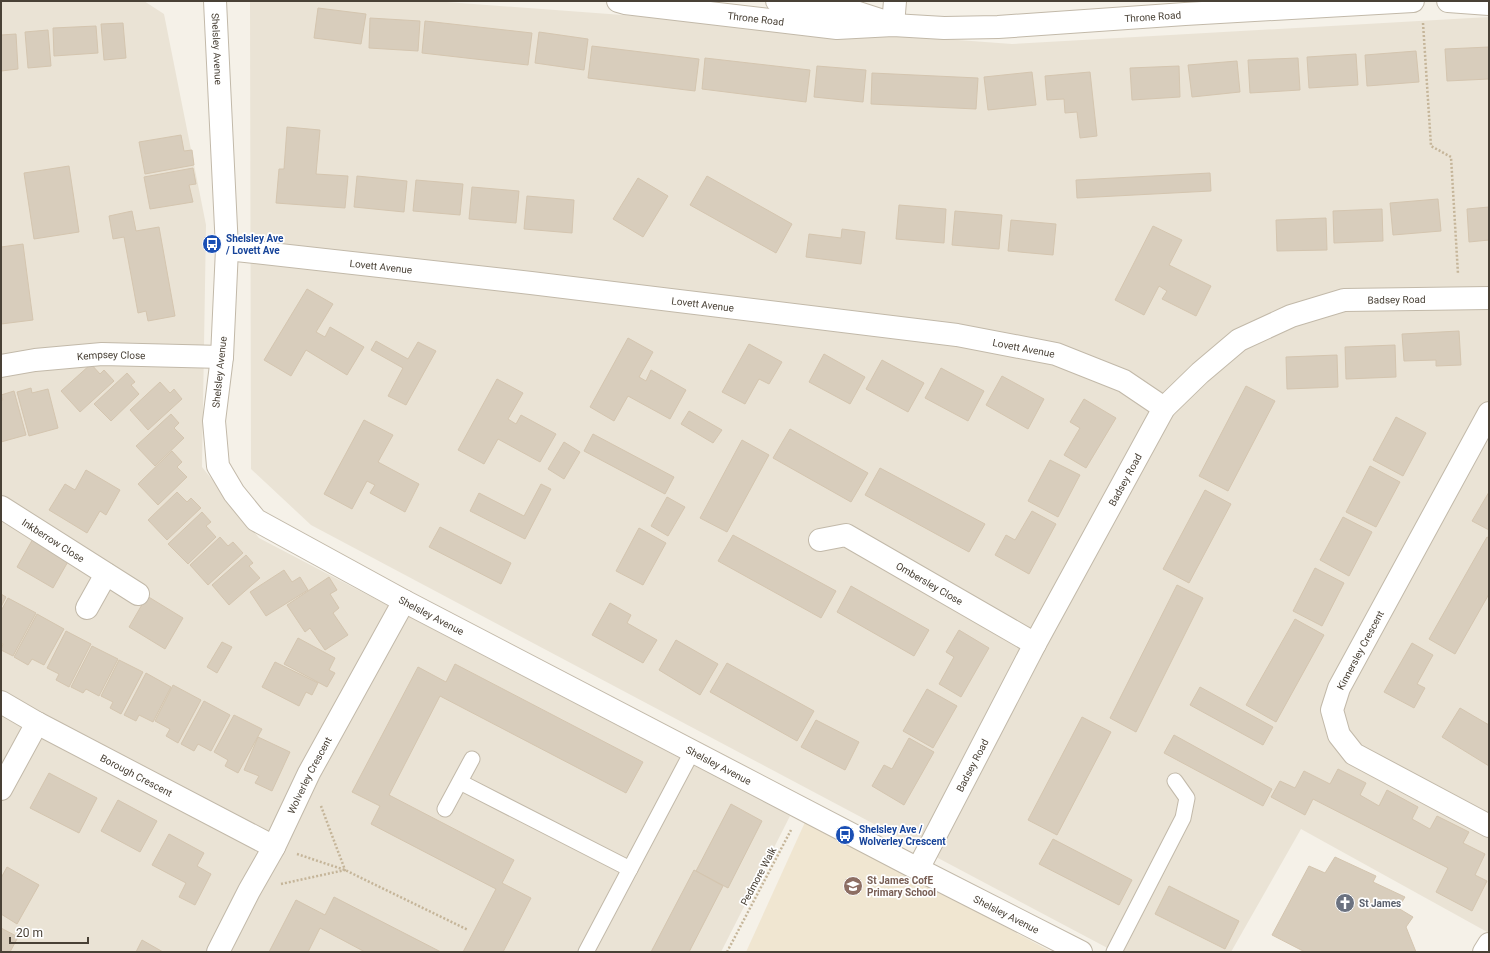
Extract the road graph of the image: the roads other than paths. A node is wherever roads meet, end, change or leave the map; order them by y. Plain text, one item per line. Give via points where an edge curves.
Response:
1 (215, 1) edge
2 (618, 1) edge
3 (777, 1) edge
4 (895, 1) edge
5 (1448, 1) edge
6 (1489, 4) edge
7 (1418, 10) edge
8 (893, 24) junction
9 (227, 249) junction
10 (1489, 298) edge
11 (222, 357) junction
12 (1, 366) edge
13 (1164, 408) junction
14 (1489, 413) edge
15 (1, 507) edge
16 (820, 540) dead end
17 (106, 574) junction
18 (138, 594) dead end
19 (404, 601) junction
20 (86, 608) dead end
21 (1036, 644) junction
22 (1, 702) edge
23 (37, 723) junction
24 (693, 750) junction
25 (472, 759) dead end
26 (1176, 781) dead end
27 (460, 782) junction
28 (1, 789) edge
29 (445, 809) dead end
30 (1489, 826) edge
31 (274, 847) junction
32 (918, 869) junction
33 (630, 870) junction
34 (1489, 944) edge
35 (218, 952) edge
36 (586, 952) edge
37 (1081, 952) edge
38 (1114, 952) edge
39 (1484, 952) edge

1 - 9 street, Shelsley Avenue
2 - 8 street, Throne Road via 837,28
3 - 8 street, Throne Road via 843,8
4 - 8 street
5 - 6 street
7 - 8 street, Throne Road via 1192,14 998,27 944,28
9 - 11 street, Shelsley Avenue
9 - 13 street, Lovett Avenue via 957,335 1056,354 1124,381
10 - 13 street, Badsey Road via 1344,300 1291,316 1239,340
11 - 12 street, Kempsey Close via 102,354
11 - 19 street, Shelsley Avenue via 214,421 218,466 234,493 256,520
13 - 21 street, Badsey Road
14 - 30 street, Kinnersley Crescent via 1339,688 1332,710 1339,735 1354,754
15 - 17 street, Inkberrow Close
16 - 21 street, Ombersley Close via 846,535
17 - 18 street, Inkberrow Close
17 - 20 street
19 - 24 street, Shelsley Avenue
19 - 31 street, Wolverley Crescent via 309,773
21 - 32 street, Badsey Road
22 - 23 street, Borough Crescent
23 - 28 street
23 - 31 street, Borough Crescent
24 - 32 street, Shelsley Avenue
24 - 33 lane
25 - 27 lane
26 - 38 lane via 1187,798 1183,818
27 - 29 lane
27 - 33 lane
31 - 35 street, Wolverley Crescent
32 - 37 street, Shelsley Avenue
33 - 36 lane
34 - 39 street

